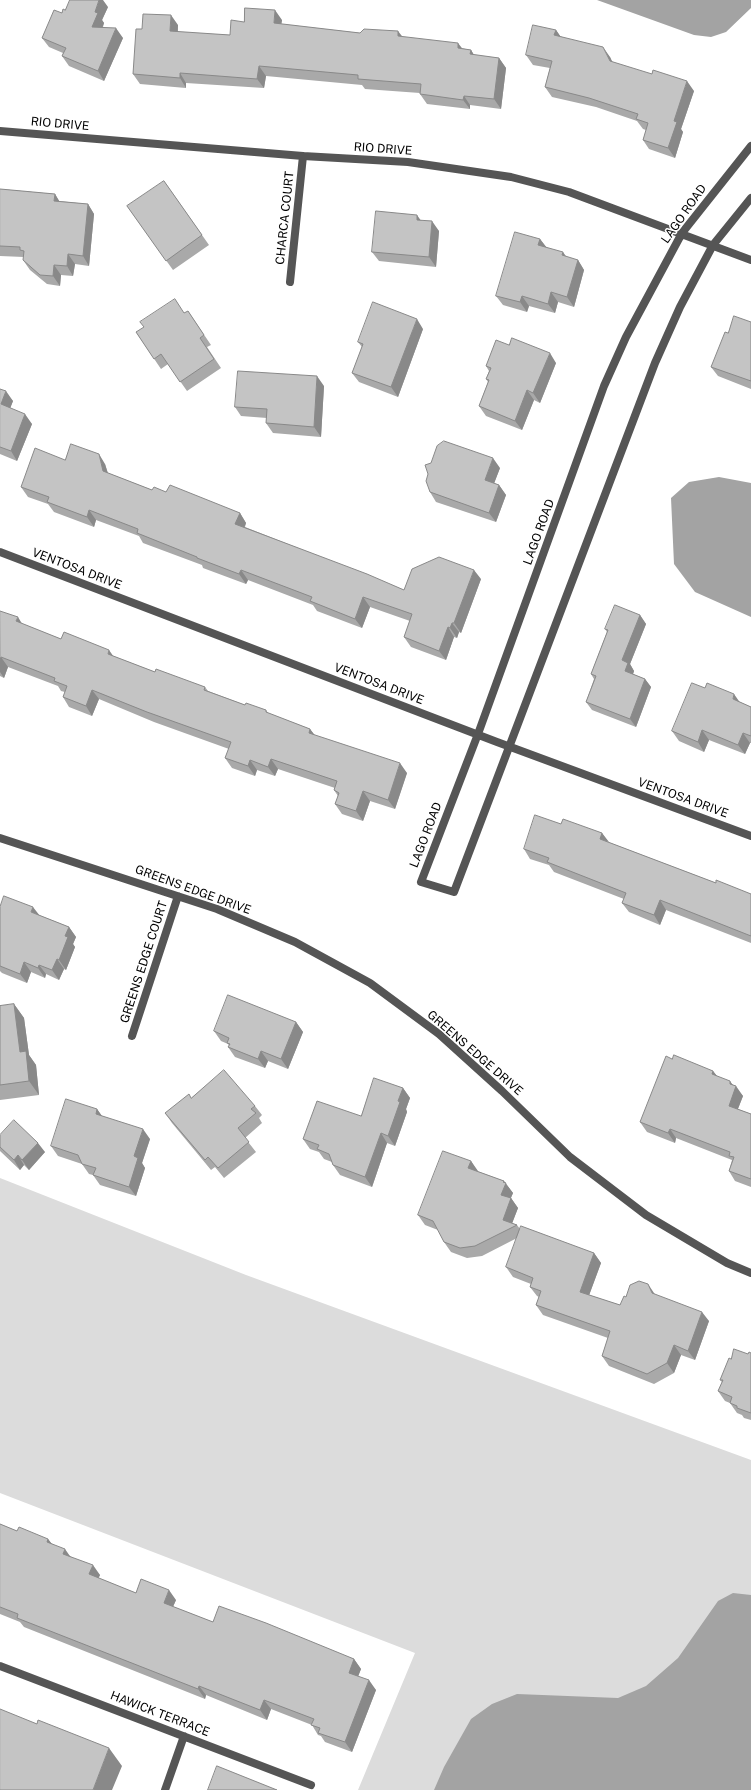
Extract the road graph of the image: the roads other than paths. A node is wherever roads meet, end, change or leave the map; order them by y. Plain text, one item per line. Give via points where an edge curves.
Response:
1 (0, 131) edge
2 (751, 146) edge
3 (303, 156) junction
4 (751, 198) edge
5 (682, 233) junction
6 (713, 245) junction
7 (751, 260) edge
8 (290, 282) dead end
9 (0, 552) edge
10 (478, 734) junction
11 (510, 746) junction
12 (751, 836) edge
13 (0, 838) edge
14 (178, 896) junction
15 (132, 1036) dead end
16 (751, 1273) edge
17 (0, 1666) edge
18 (184, 1736) junction
19 (311, 1785) dead end
20 (165, 1790) edge

1 - 3 street, RIO DRIVE
2 - 5 street, LAGO ROAD
3 - 5 street, RIO DRIVE via 408,162 511,177 569,192
3 - 8 street, CHARCA COURT
4 - 6 street, LAGO ROAD
5 - 6 street, RIO DRIVE
5 - 10 street, LAGO ROAD via 630,330 604,386
6 - 7 street, RIO DRIVE
6 - 11 street, LAGO ROAD via 680,307 646,385
9 - 10 street, VENTOSA DRIVE
10 - 11 street, VENTOSA DRIVE
10 - 11 street, LAGO ROAD via 421,882 454,892
11 - 12 street, VENTOSA DRIVE
13 - 14 street, GREENS EDGE DRIVE
14 - 15 street, GREENS EDGE COURT
14 - 16 street, GREENS EDGE DRIVE via 217,909 295,942 370,983 439,1034 570,1157 646,1215 727,1263
17 - 18 street, HAWICK TERRACE
18 - 19 street, HAWICK TERRACE
18 - 20 street

